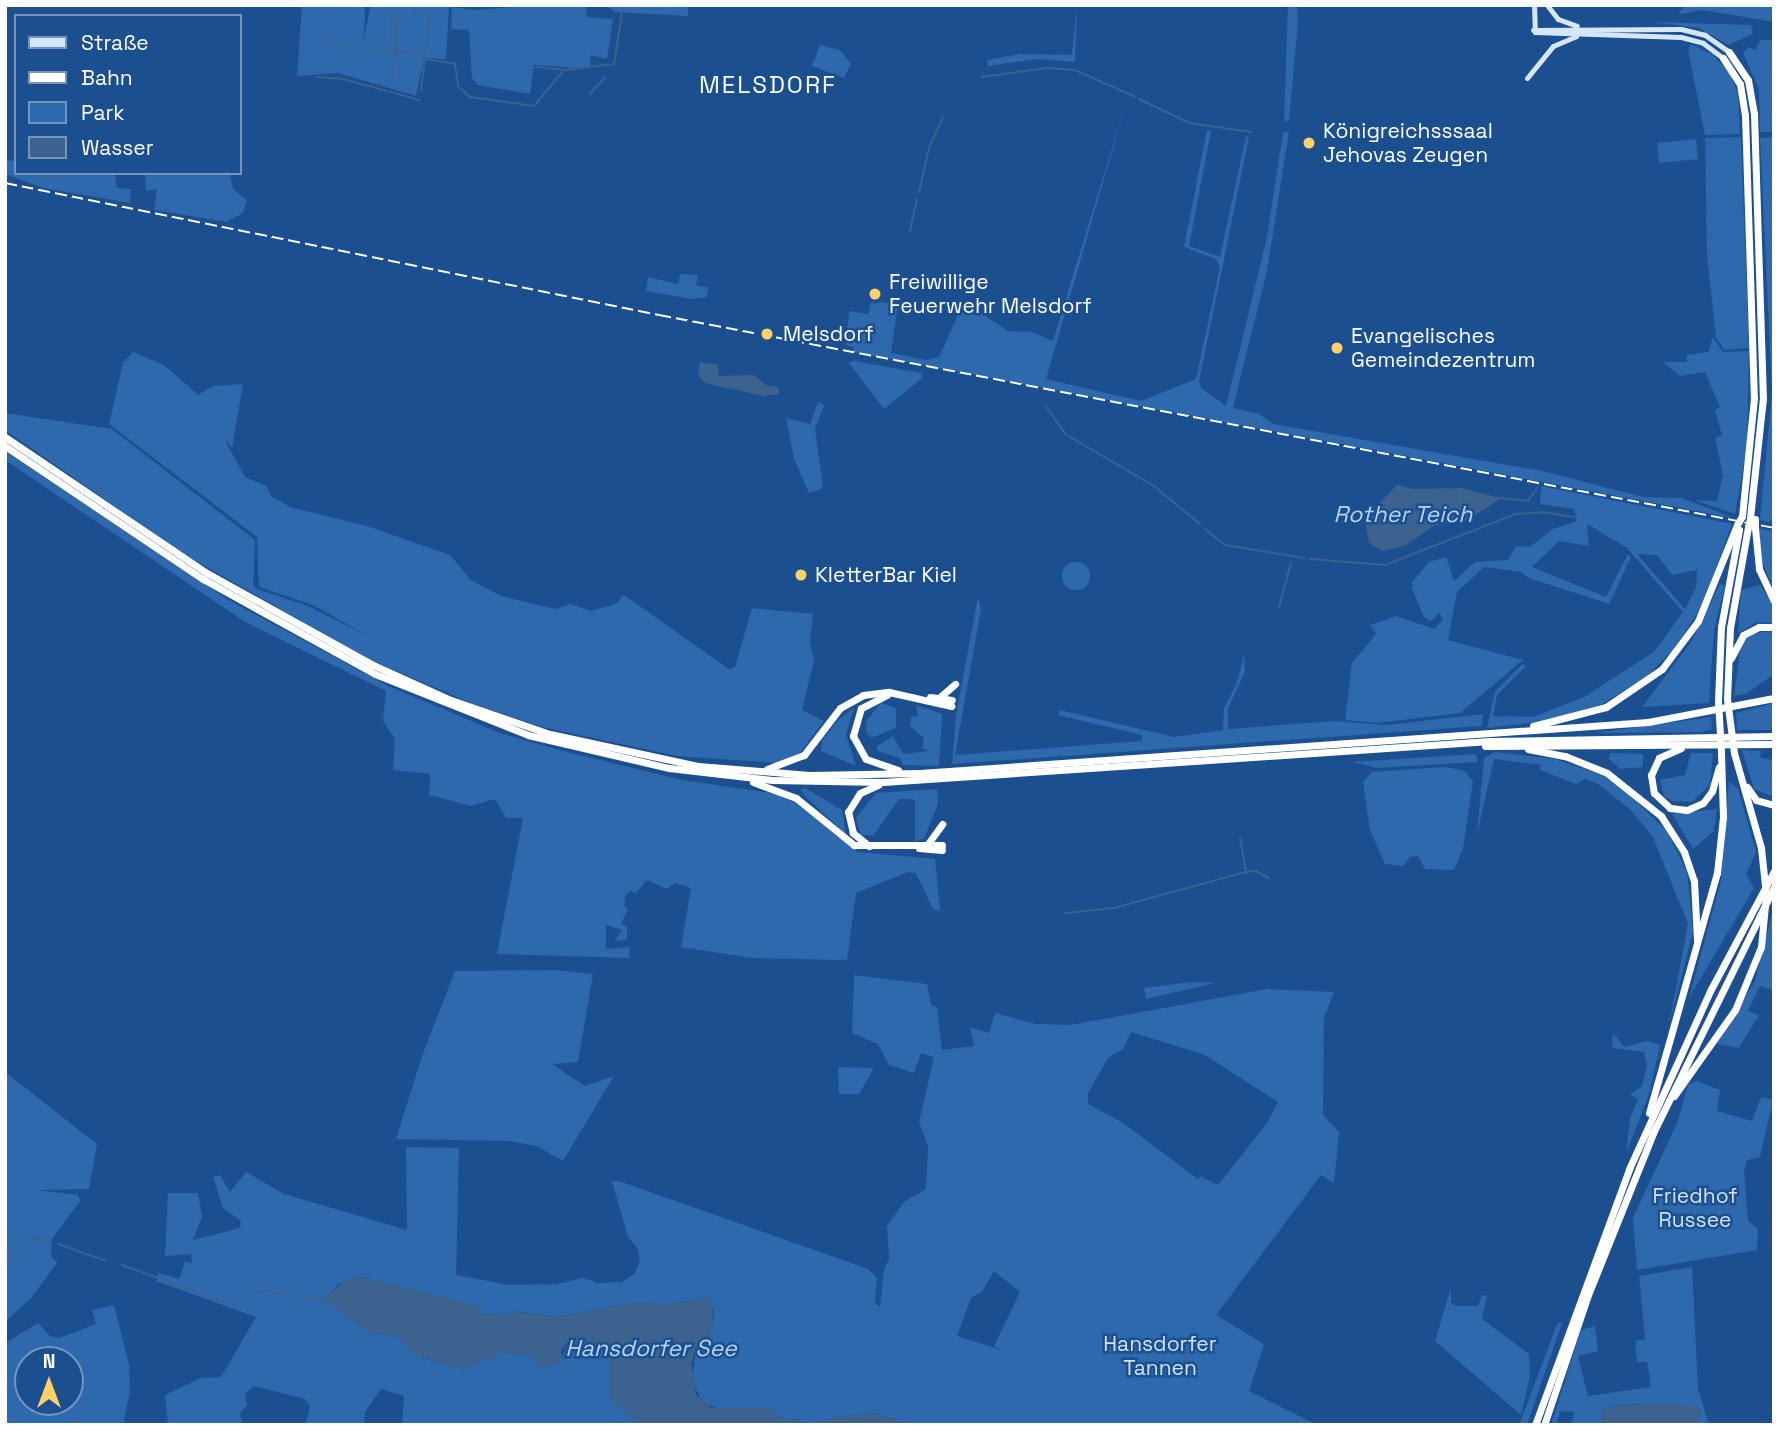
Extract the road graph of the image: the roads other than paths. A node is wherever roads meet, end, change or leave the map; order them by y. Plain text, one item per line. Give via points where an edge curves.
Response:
1 (1534, 5) edge
2 (1547, 5) edge
3 (1583, 31) junction
4 (1726, 55) junction
5 (1527, 78) dead end
6 (5, 437) edge
7 (5, 446) edge
8 (1749, 518) junction
9 (1745, 527) junction
10 (1774, 601) edge
11 (1774, 627) edge
12 (1727, 676) junction
13 (956, 684) dead end
14 (898, 694) junction
15 (1774, 696) edge
16 (938, 697) junction
17 (926, 698) junction
18 (1722, 700) junction
19 (1479, 734) junction
20 (1774, 736) edge
21 (1693, 745) junction
22 (1432, 746) junction
23 (1496, 746) junction
24 (1774, 746) edge
25 (1721, 752) junction
26 (1738, 767) junction
27 (742, 771) junction
28 (920, 773) junction
29 (725, 776) junction
30 (892, 782) junction
31 (1774, 805) edge
32 (942, 824) dead end
33 (927, 845) junction
34 (876, 848) junction
35 (918, 848) junction
36 (1774, 871) edge
37 (1774, 887) edge
38 (1695, 958) junction
39 (1649, 1131) junction
40 (1535, 1425) edge
41 (1544, 1425) edge

1 - 3 main road via 1533,30
2 - 3 main road via 1558,19
3 - 4 main road via 1681,37
3 - 5 main road via 1553,46
4 - 8 highway via 1742,88 1746,122 1755,386
4 - 8 highway via 1748,80 1754,114 1764,374 1756,485
6 - 27 highway via 206,573 320,639 400,678 550,734 643,757
7 - 29 highway via 240,602 398,685 550,741
8 - 9 highway, bridge
9 - 10 highway
9 - 12 highway
9 - 18 highway via 1721,627
9 - 19 highway via 1698,621 1651,679 1583,716
11 - 12 highway via 1753,629 1738,639
12 - 18 highway
13 - 16 highway
14 - 17 highway
14 - 27 highway via 875,692 850,701 794,762
14 - 28 highway via 876,697 861,708 854,724 855,743 872,763
15 - 19 highway via 1734,709 1658,721
16 - 17 highway
16 - 17 highway via 952,703
18 - 25 highway, bridge
18 - 26 highway, bridge
19 - 28 highway
20 - 22 highway
21 - 23 highway
21 - 24 highway
21 - 25 highway via 1664,755 1653,768 1654,793 1676,810 1693,809 1707,800
22 - 23 highway
22 - 30 highway
23 - 38 highway via 1579,760 1619,779 1652,806 1679,843 1694,881 1699,917
25 - 38 highway via 1721,846
26 - 31 highway via 1753,797
26 - 39 highway, bridge via 1761,848 1766,895 1761,947 1735,1010
27 - 28 highway
29 - 30 highway
29 - 34 highway via 788,793 844,840
30 - 34 highway via 864,790 849,807 853,833
32 - 33 highway
33 - 35 highway
33 - 35 highway via 942,848
34 - 35 highway
36 - 39 highway via 1710,992
37 - 39 highway
38 - 39 highway
39 - 40 highway via 1580,1293
39 - 41 highway

